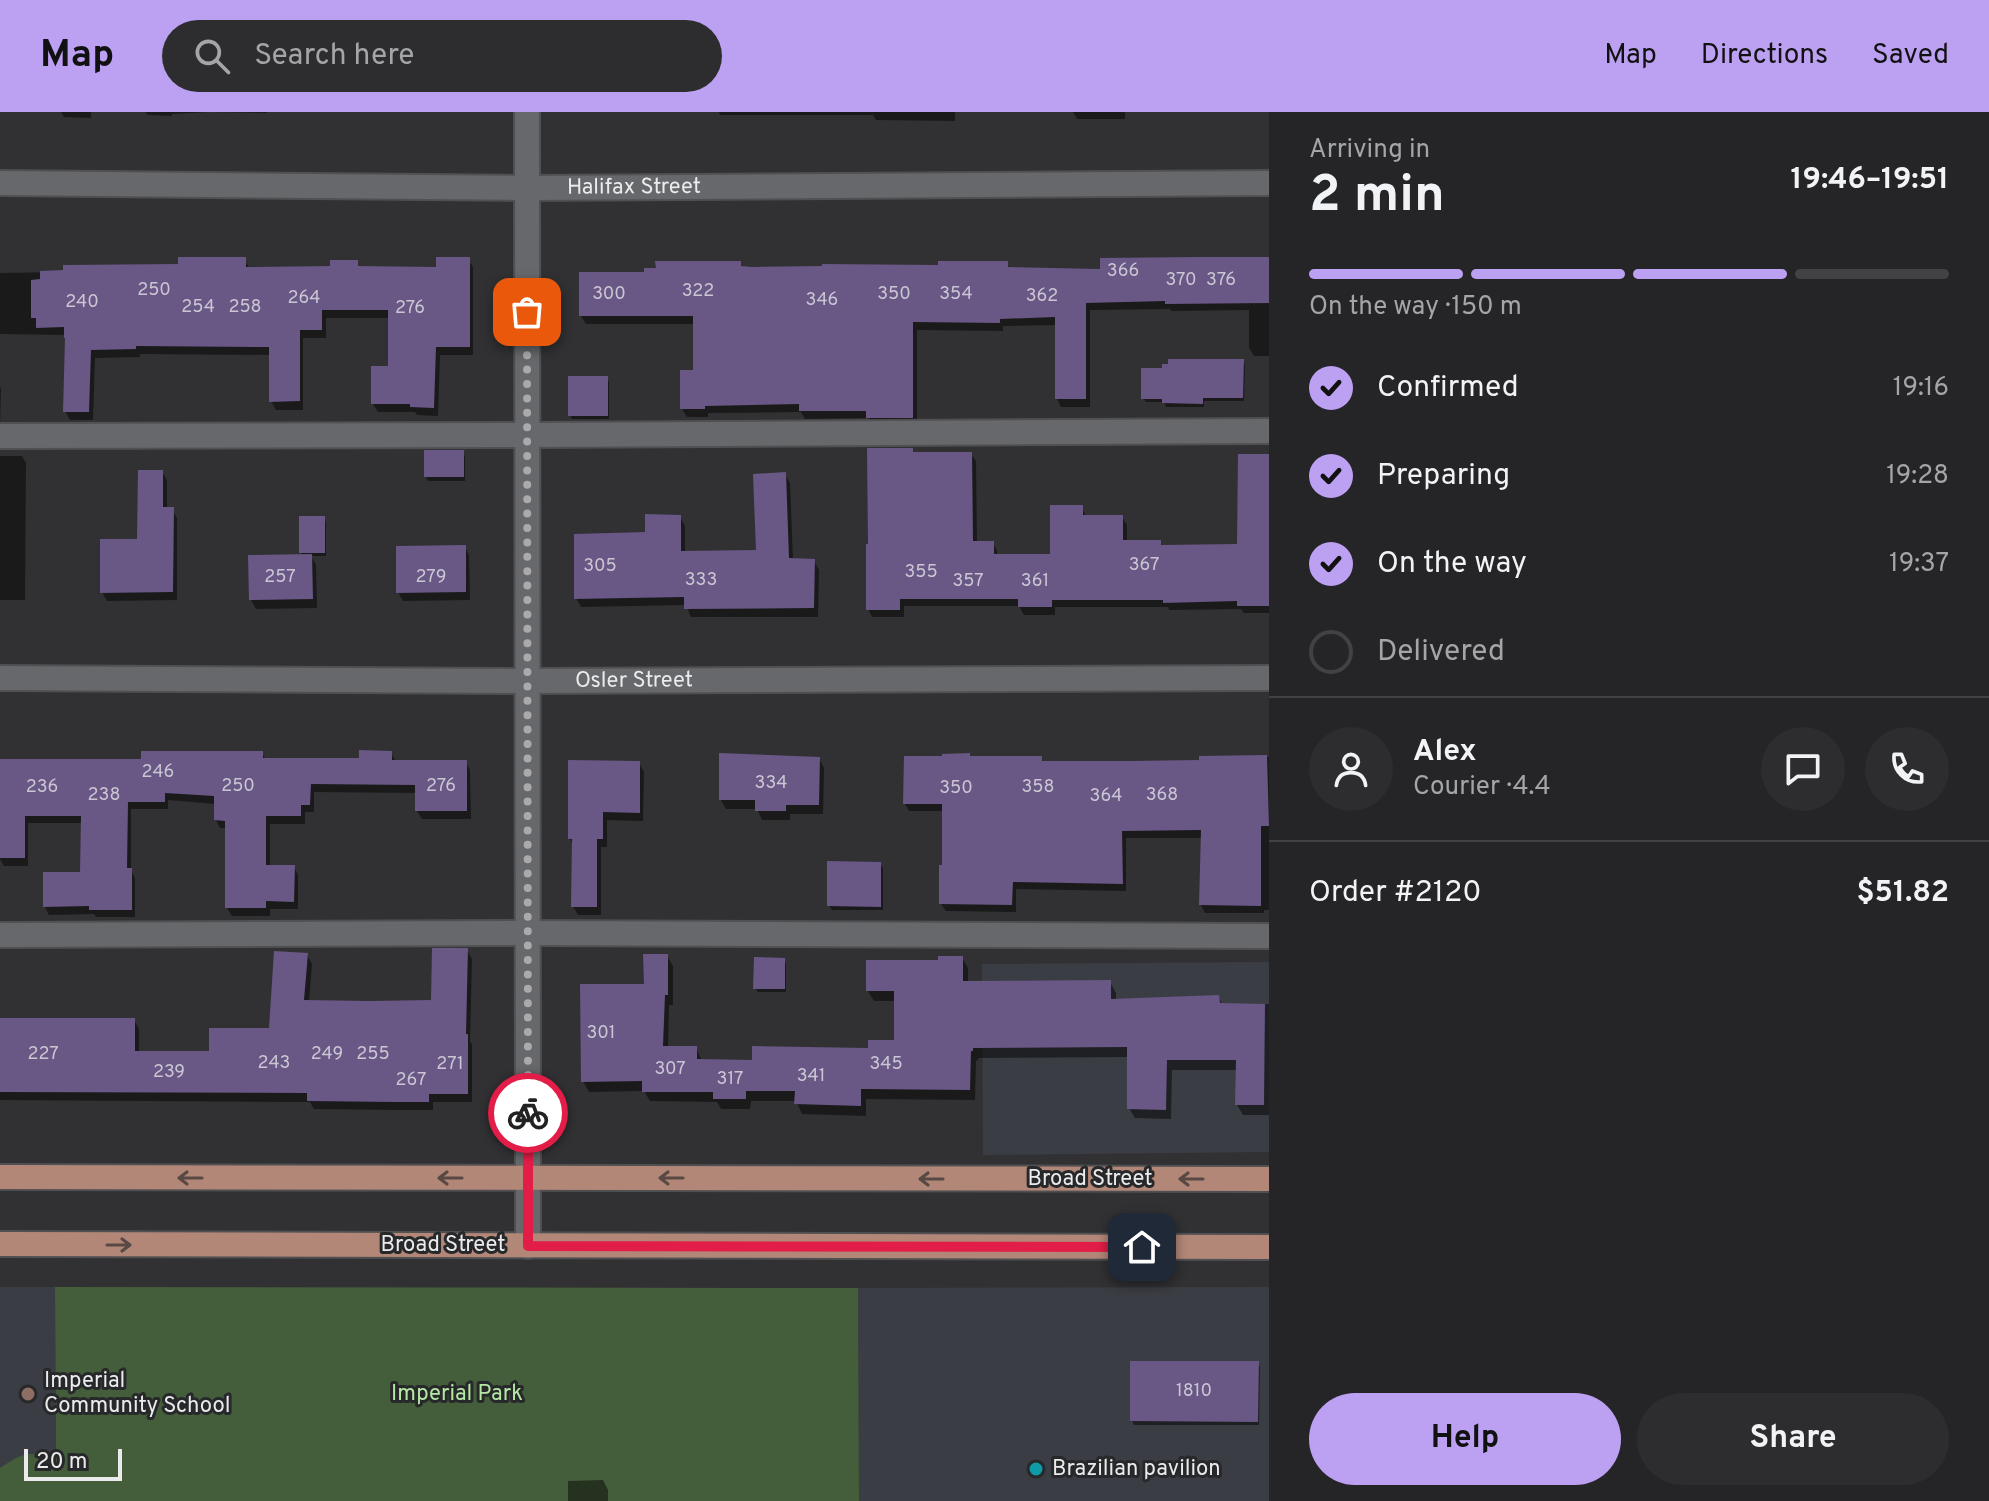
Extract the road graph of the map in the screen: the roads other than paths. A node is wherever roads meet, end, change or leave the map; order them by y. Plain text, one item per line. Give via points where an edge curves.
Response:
1 (527, 112) edge
2 (0, 183) edge
3 (1269, 183) edge
4 (527, 188) junction
5 (1269, 431) edge
6 (527, 435) junction
7 (0, 436) edge
8 (0, 678) edge
9 (1269, 678) edge
10 (528, 681) junction
11 (528, 933) junction
12 (0, 935) edge
13 (1269, 936) edge
14 (0, 1177) edge
15 (528, 1178) junction
16 (1269, 1179) edge
17 (0, 1244) edge
18 (528, 1246) junction
19 (1269, 1247) edge

1 - 4 street
2 - 4 street, Halifax Street
3 - 4 street, Halifax Street
4 - 6 street
5 - 6 street
6 - 7 street
6 - 10 street
8 - 10 street, Osler Street
9 - 10 street, Osler Street
10 - 11 street
11 - 12 street
11 - 13 street
11 - 15 street
15 -> 14 main road, Broad Street
16 -> 15 main road, Broad Street
15 - 18 street
17 -> 18 main road, Broad Street
18 - 19 main road, Broad Street

